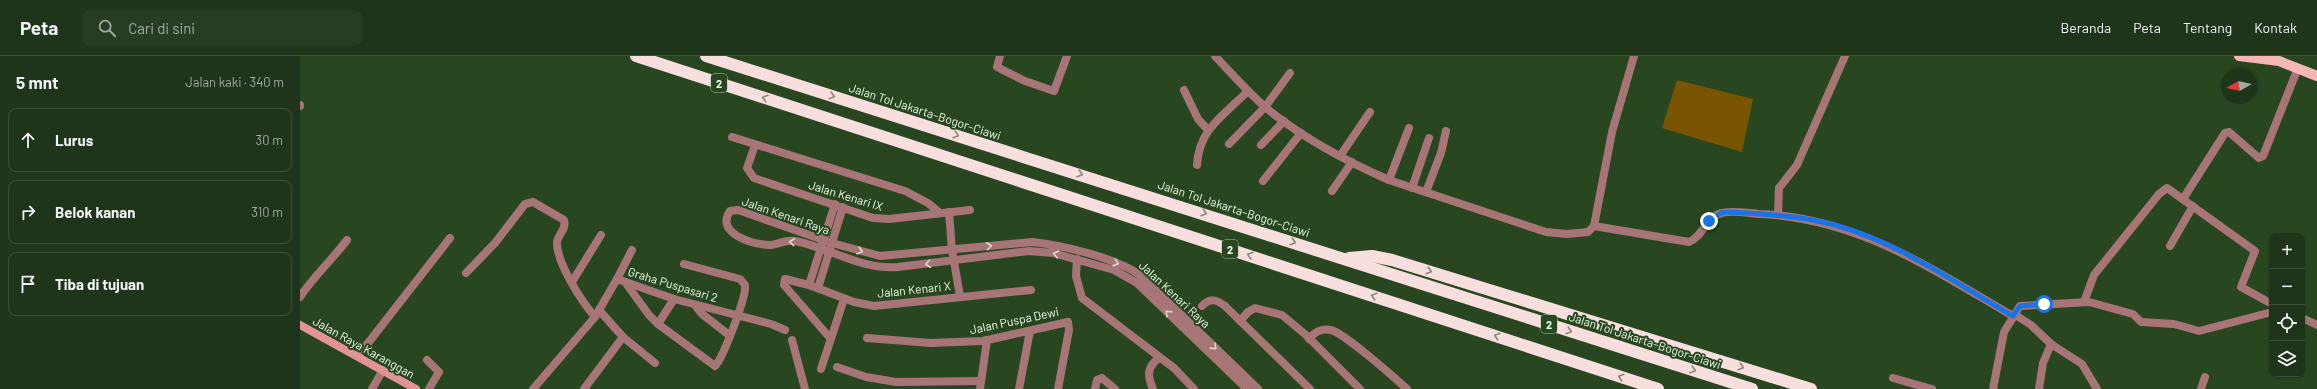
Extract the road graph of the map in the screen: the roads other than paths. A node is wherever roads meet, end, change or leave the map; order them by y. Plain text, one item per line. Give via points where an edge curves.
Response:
1 (636, 56) edge
2 (706, 56) edge
3 (1000, 56) edge
4 (1067, 56) edge
5 (1215, 56) edge
6 (1634, 56) edge
7 (1845, 56) edge
8 (2239, 56) edge
9 (2298, 68) junction
10 (1290, 73) dead end
11 (2317, 76) edge
12 (1184, 90) dead end
13 (1248, 91) junction
14 (1265, 107) junction
15 (1370, 112) dead end
16 (1284, 121) junction
17 (1408, 128) dead end
18 (1208, 130) junction
19 (1446, 131) dead end
20 (1301, 133) junction
21 (732, 137) dead end
22 (1429, 138) dead end
23 (1229, 144) dead end
24 (755, 145) junction
25 (1261, 145) dead end
26 (1340, 156) junction
27 (1352, 162) junction
28 (1197, 165) dead end
29 (1389, 180) junction
30 (1263, 181) dead end
31 (1412, 188) junction
32 (1332, 191) dead end
33 (1426, 192) junction
34 (2183, 199) junction
35 (835, 204) junction
36 (2193, 206) junction
37 (843, 207) junction
38 (970, 210) dead end
39 (949, 212) junction
40 (940, 213) junction
41 (1778, 214) junction
42 (1594, 226) junction
43 (600, 235) dead end
44 (450, 238) dead end
45 (347, 240) dead end
46 (823, 240) junction
47 (832, 243) junction
48 (2170, 246) dead end
49 (820, 249) junction
50 (632, 250) dead end
51 (952, 250) junction
52 (829, 252) junction
53 (1088, 258) junction
54 (1077, 259) junction
55 (1346, 259) junction
56 (954, 260) junction
57 (684, 264) dead end
58 (466, 273) dead end
59 (621, 281) junction
60 (572, 282) junction
61 (809, 285) junction
62 (818, 288) junction
63 (1149, 289) junction
64 (1031, 290) dead end
65 (960, 296) junction
66 (300, 297) edge
67 (674, 299) junction
68 (844, 299) junction
69 (2084, 302) junction
70 (2269, 302) edge
71 (695, 305) junction
72 (1202, 306) dead end
73 (597, 313) junction
74 (2269, 313) edge
75 (738, 316) junction
76 (2013, 316) junction
77 (2305, 319) edge
78 (1240, 321) junction
79 (658, 324) junction
80 (2317, 325) edge
81 (300, 326) edge
82 (785, 330) dead end
83 (1030, 331) junction
84 (729, 335) junction
85 (623, 337) junction
86 (830, 338) junction
87 (868, 338) dead end
88 (1310, 339) junction
89 (792, 340) dead end
90 (985, 341) junction
91 (2051, 344) junction
92 (358, 356) junction
93 (1159, 358) junction
94 (427, 360) dead end
95 (655, 363) dead end
96 (836, 367) dead end
97 (821, 369) dead end
98 (383, 370) junction
99 (2205, 377) dead end
100 (1893, 378) dead end
101 (978, 385) edge
102 (372, 389) edge
103 (416, 389) edge
104 (429, 389) edge
105 (533, 389) edge
106 (584, 389) edge
107 (805, 389) edge
108 (1019, 389) edge
109 (1058, 389) edge
110 (1095, 389) edge
111 (1115, 389) edge
112 (1153, 389) edge
113 (1194, 389) edge
114 (1247, 389) edge
115 (1258, 389) edge
116 (1310, 389) edge
117 (1360, 389) edge
118 (1407, 389) edge
119 (1658, 389) edge
120 (1752, 389) edge
121 (1811, 389) edge
122 (1932, 389) edge
123 (1993, 389) edge
124 (2039, 389) edge
125 (2097, 389) edge
126 (2201, 389) edge

119 -> 1 highway, 2
2 -> 55 highway, Jalan Tol Jakarta–Bogor–Ciawi / 2
3 - 4 street via 997,67 1054,91
5 - 13 street
6 - 42 street via 1612,132
7 - 41 street via 1797,166 1779,188
8 - 9 main road via 2279,61
9 - 11 main road
9 - 34 street via 2262,156 2259,158 2254,155 2229,132 2225,133
10 - 14 street
12 - 18 street via 1198,119
13 - 14 street
13 - 18 street
14 - 16 street
14 - 23 street
15 - 26 street
16 - 20 street
16 - 25 street
17 - 29 street
18 - 28 street via 1198,149
19 - 33 street via 1441,153
20 - 26 street
20 - 30 street
21 - 24 street
22 - 31 street
24 - 35 street, Jalan Kenari IX via 747,168 754,178
24 - 40 street via 905,191 928,203
26 - 27 street
27 - 29 street
27 - 32 street
29 - 31 street
31 - 33 street
33 - 42 street via 1554,234 1588,232
34 - 36 street
34 - 69 street via 2167,188 2163,189 2094,275
35 - 37 street, Jalan Kenari IX
35 - 46 street
36 - 48 street
36 - 70 street via 2255,251 2241,286
37 - 40 street, Jalan Kenari IX via 880,219
37 - 47 street
38 - 39 street, Jalan Kenari IX
39 - 40 street, Jalan Kenari IX
39 - 51 street
41 - 42 street via 1721,213 1709,221 1694,240 1689,242
41 - 76 street via 1833,225 1889,246
43 - 60 street
44 - 92 street
45 - 66 street via 330,262 312,279
46 - 47 street, Jalan Kenari Raya
46 - 49 street
49 -> 46 street, Jalan Kenari Raya via 795,241 780,241 768,245 755,242 731,233 725,220 730,211 738,210
47 -> 51 street, Jalan Kenari Raya via 880,256
47 - 52 street
49 - 52 street, Jalan Kenari Raya
49 - 61 street
50 - 59 street
51 -> 53 street, Jalan Kenari Raya via 1032,242 1055,246
51 - 56 street
56 -> 52 street, Jalan Kenari Raya via 876,268
52 - 62 street
53 - 54 street, Jalan Kenari Raya
53 - 63 street, Jalan Kenari Raya
54 -> 56 street, Jalan Kenari Raya via 1043,251 1029,251
54 - 93 street via 1076,276 1082,298
55 -> 120 highway, Jalan Tol Jakarta–Bogor–Ciawi / 2
55 -> 121 highway via 1372,256 1392,260
56 - 65 street
57 - 75 street via 743,281 746,295
58 - 60 street via 530,201 564,220 565,226 557,244
59 - 67 street, Graha Puspasari 2
59 - 73 street, Graha Puspasari 2
59 - 79 street
60 - 73 street
61 - 62 street, Jalan Kenari X
61 - 86 street, Jalan Kenari X via 784,280 784,285
62 - 68 street, Jalan Kenari X
114 -> 63 street, Jalan Kenari Raya
63 -> 115 street, Jalan Kenari Raya
64 - 65 street, Jalan Kenari X
65 - 68 street, Jalan Kenari X via 874,306
67 - 71 street, Graha Puspasari 2
67 - 79 street
68 - 86 street
69 - 74 street via 2125,311 2133,314 2141,322 2174,324 2199,331
69 - 76 street via 2023,305 2018,307
71 - 75 street, Graha Puspasari 2
71 - 84 street via 702,314
72 - 78 street via 1210,300 1218,301
73 - 85 street
73 - 105 street, Graha Puspasari 2
75 - 82 street, Graha Puspasari 2
75 - 84 street
76 - 91 street via 2018,316 2031,325
76 - 123 street via 2004,332
77 - 80 street
78 - 88 street via 1253,308 1273,311 1282,315
78 - 116 street
79 - 84 street via 713,366 717,363
81 - 92 street, Jalan Raya Karanggan
83 - 90 street, Jalan Puspa Dewi
83 - 108 street
83 - 109 street, Jalan Puspa Dewi via 1064,321 1069,324
85 - 95 street
85 - 106 street
86 - 97 street
87 - 90 street, Jalan Puspa Dewi via 931,343
88 - 117 street
88 - 118 street via 1314,333 1320,331 1337,332
89 - 107 street
90 - 101 street
91 - 124 street via 2043,363
91 - 125 street via 2082,364
92 - 98 street, Jalan Raya Karanggan
93 - 112 street via 1149,369
93 - 113 street via 1174,368
94 - 104 street via 439,372
96 - 101 street via 866,377 896,382
98 - 102 street
98 - 103 street, Jalan Raya Karanggan
99 - 126 street
100 - 122 street
110 - 111 street via 1097,380 1102,378

